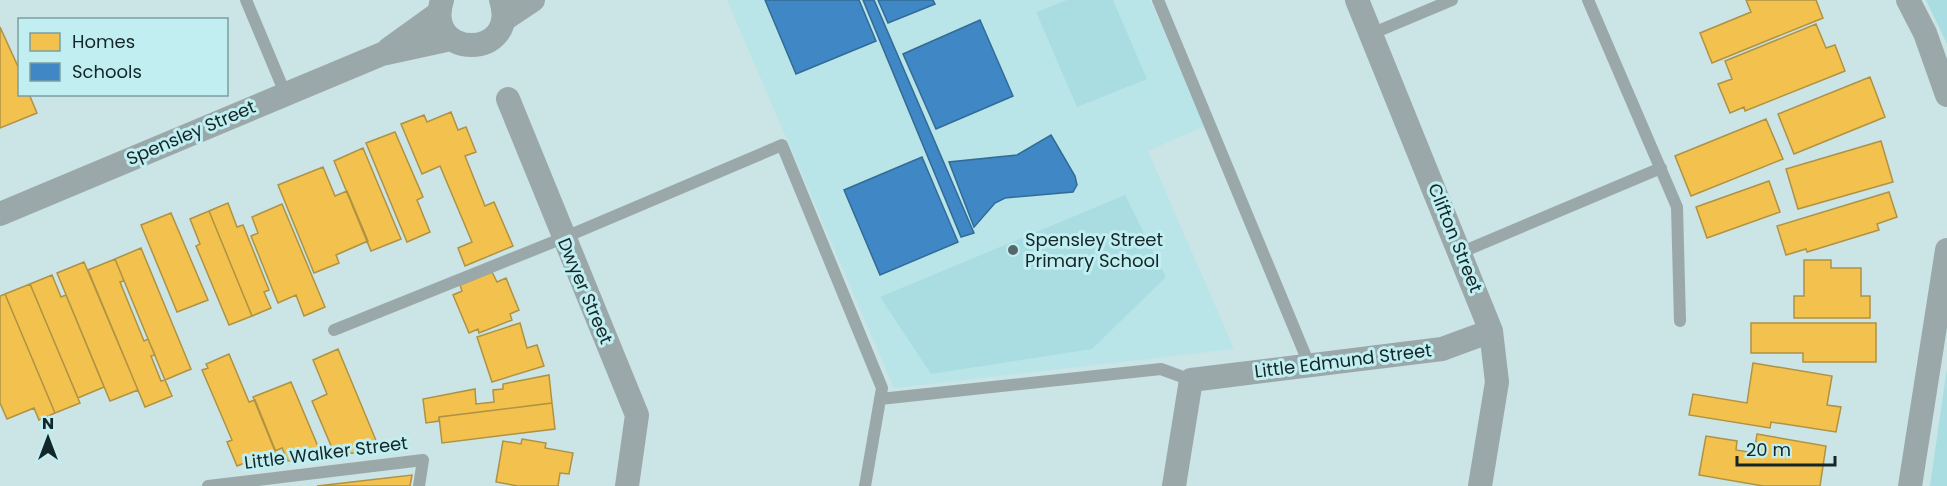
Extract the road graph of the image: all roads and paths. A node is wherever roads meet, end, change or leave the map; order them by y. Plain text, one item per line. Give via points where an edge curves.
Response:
1 (246, 0) edge
2 (534, 0) edge
3 (1158, 0) edge
4 (1357, 0) edge
5 (1452, 0) edge
6 (1588, 0) edge
7 (1908, 0) edge
8 (440, 6) edge
9 (502, 10) edge
10 (1371, 34) junction
11 (451, 39) junction
12 (382, 54) junction
13 (285, 93) junction
14 (1947, 95) edge
15 (508, 99) dead end
16 (1661, 168) junction
17 (0, 213) edge
18 (563, 238) junction
19 (1947, 250) edge
20 (1462, 252) junction
21 (1680, 321) dead end
22 (333, 330) dead end
23 (1491, 331) junction
24 (1309, 364) junction
25 (1191, 380) junction
26 (880, 399) junction
27 (208, 486) edge
28 (419, 486) edge
29 (627, 486) edge
30 (865, 486) edge
31 (1174, 486) edge
32 (1480, 486) edge
33 (1910, 486) edge

1 - 13 lane
2 - 9 street
3 - 24 lane
4 - 10 street, Clifton Street
5 - 10 lane
6 - 16 lane
7 - 14 street via 1925,33
8 - 11 street via 444,30
8 - 12 street, Spensley Street
9 - 11 street via 492,39 482,45 460,45
10 - 20 street, Clifton Street
11 - 12 street, Spensley Street
12 - 13 street, Spensley Street
13 - 17 street, Spensley Street
15 - 18 street, Dwyer Street
16 - 20 lane
16 - 21 lane via 1677,207
18 - 22 lane
18 - 26 lane via 782,145 882,388
18 - 29 street, Dwyer Street via 637,414
19 - 33 street
20 - 23 street, Clifton Street
23 - 24 street, Little Edmund Street via 1442,349
23 - 32 street, Clifton Street via 1497,382
24 - 25 street, Little Edmund Street
25 - 26 lane via 1161,369
25 - 31 street
26 - 30 lane
27 - 28 lane, Little Walker Street via 423,460

